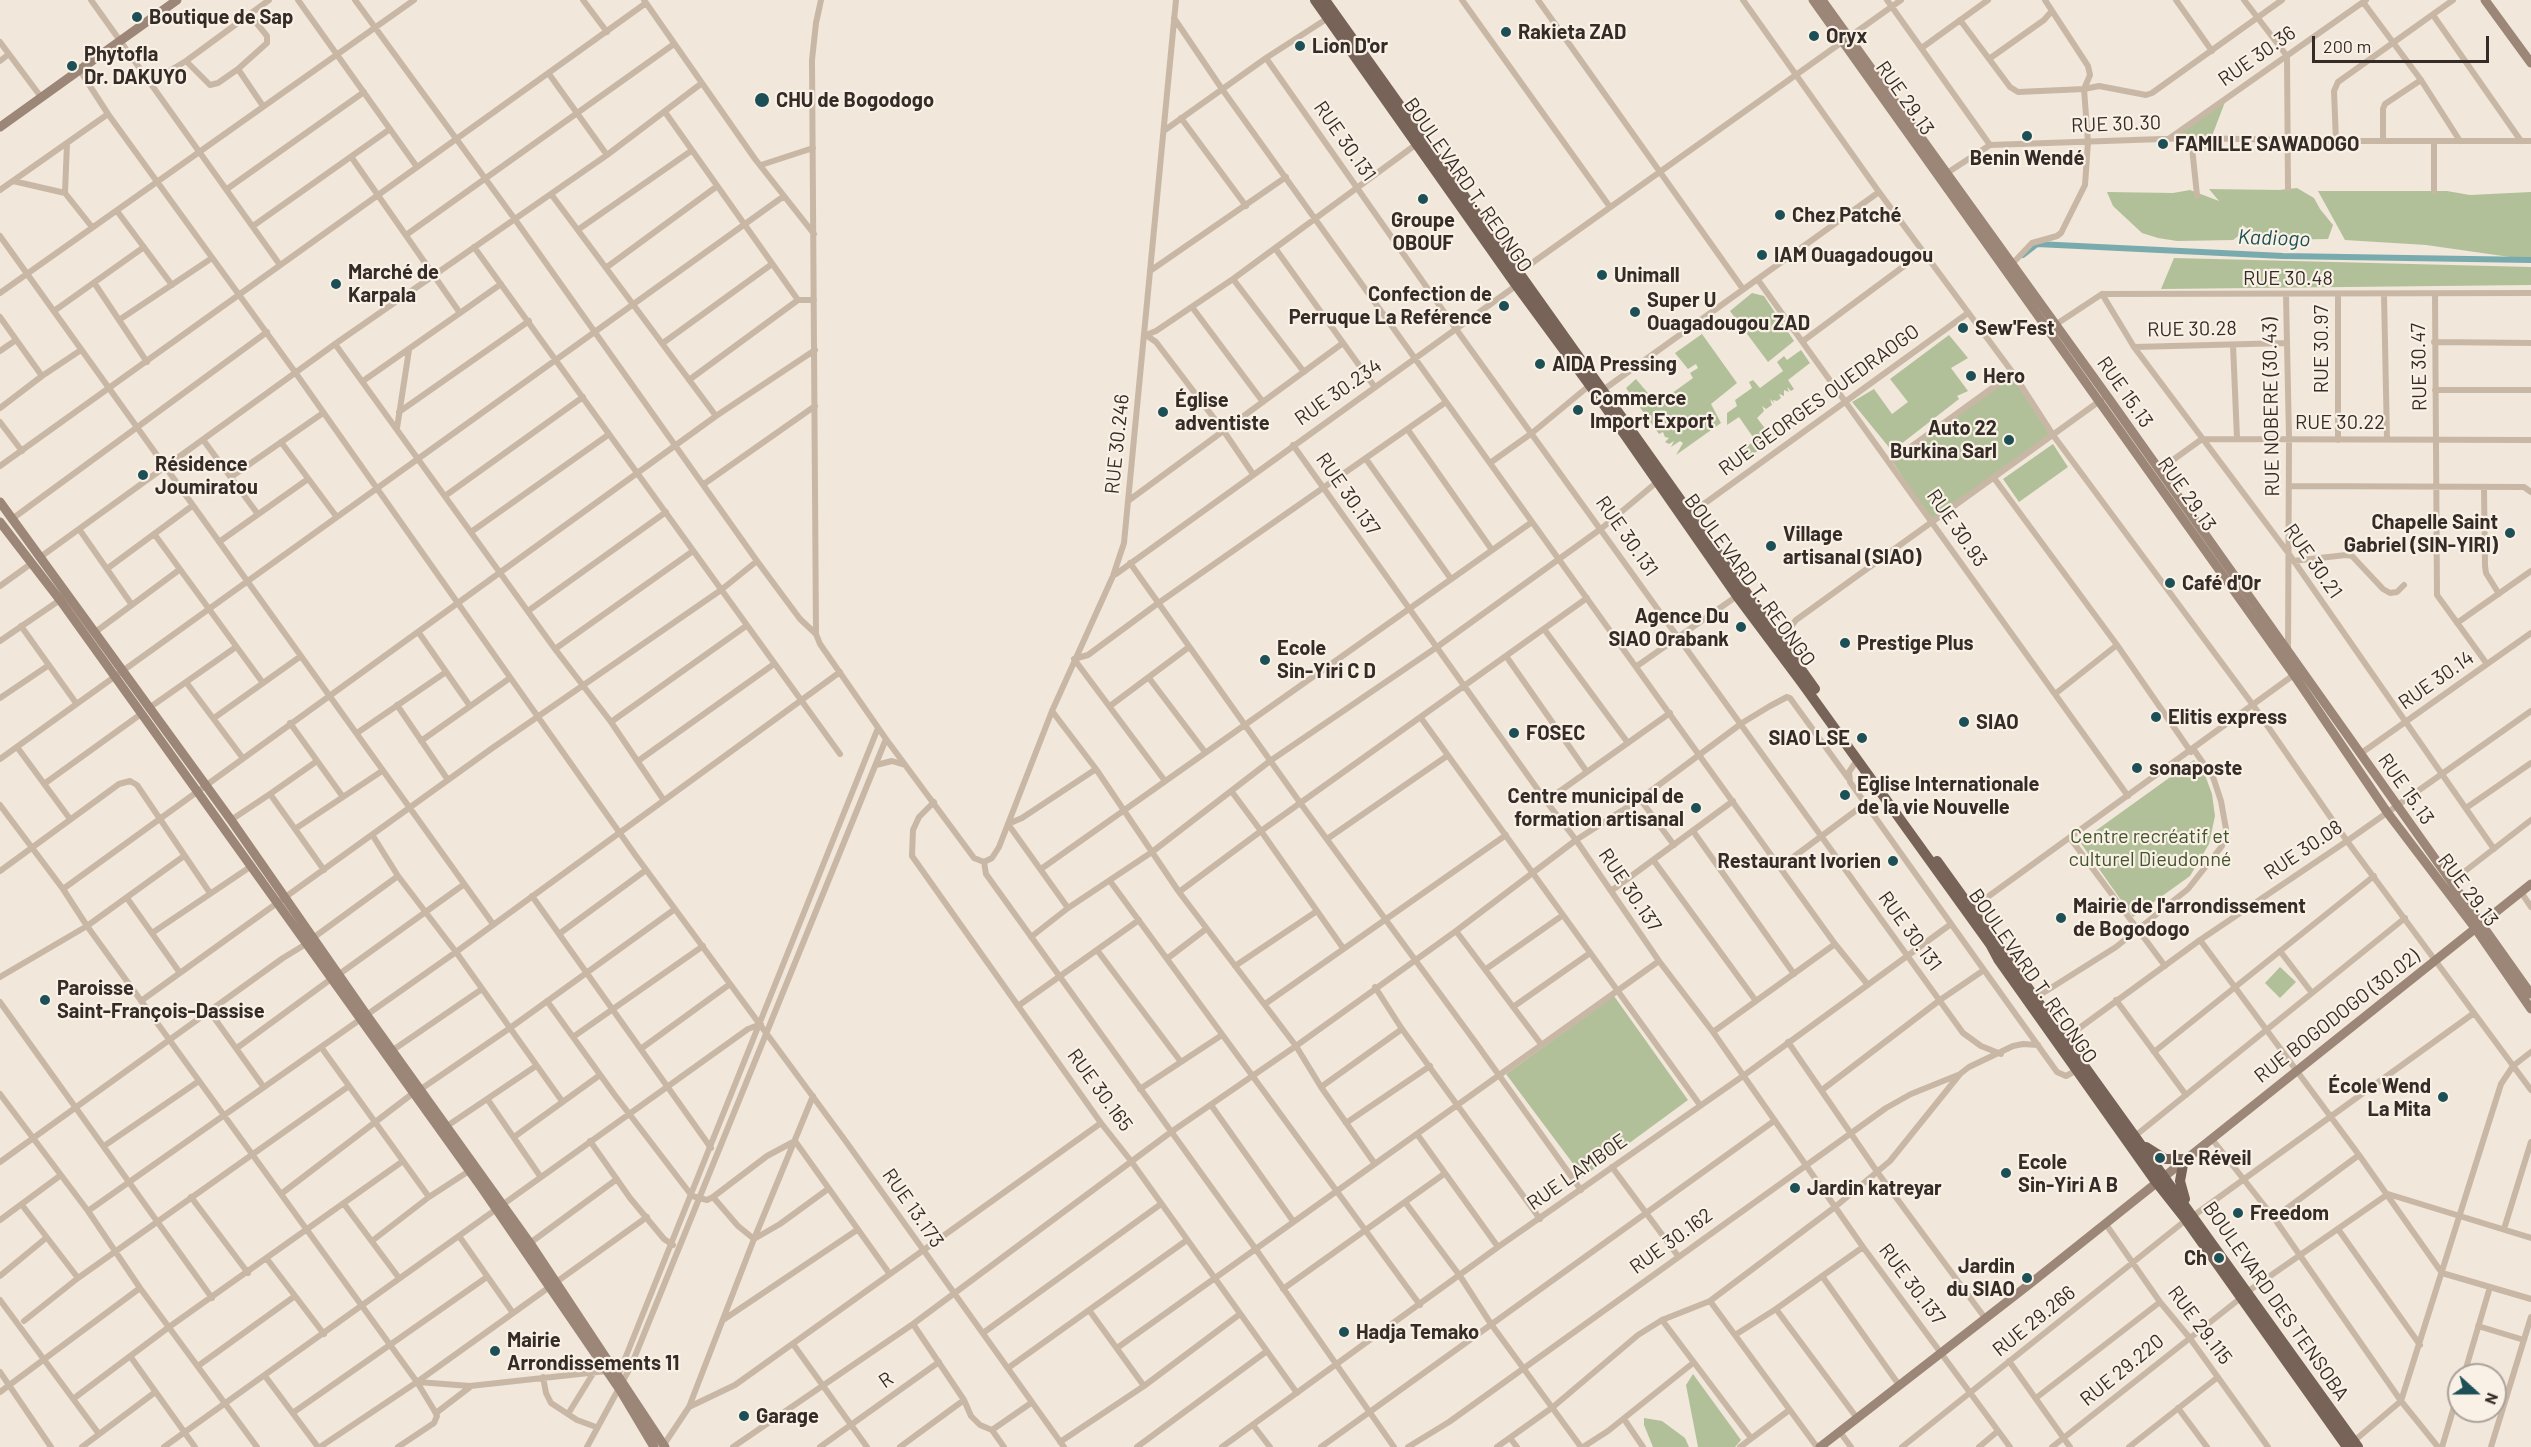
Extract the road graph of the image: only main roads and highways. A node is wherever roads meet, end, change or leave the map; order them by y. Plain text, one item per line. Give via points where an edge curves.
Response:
1 (177, 0) edge
2 (1315, 0) edge
3 (1325, 0) edge
4 (1813, 0) edge
5 (1822, 0) edge
6 (2485, 0) edge
7 (1846, 39) junction
8 (2527, 49) edge
9 (2531, 63) edge
10 (1, 124) edge
11 (1420, 141) junction
12 (1518, 279) junction
13 (2103, 399) junction
14 (0, 502) edge
15 (1, 525) edge
16 (36, 560) junction
17 (1778, 643) junction
18 (2297, 673) junction
19 (2531, 884) edge
20 (281, 902) junction
21 (1970, 910) junction
22 (2479, 926) junction
23 (2531, 994) edge
24 (2531, 1009) edge
25 (362, 1016) junction
26 (2062, 1041) junction
27 (416, 1092) junction
28 (2138, 1140) junction
29 (2184, 1159) junction
30 (2160, 1179) junction
31 (2186, 1205) junction
32 (499, 1207) junction
33 (2190, 1218) junction
34 (552, 1285) junction
35 (619, 1383) junction
36 (664, 1446) edge
37 (2350, 1446) edge
38 (654, 1447) edge
39 (1818, 1447) edge

1 - 10 main road
2 - 11 main road, BOULEVARD T. REONGO
3 - 11 main road, BOULEVARD T. REONGO
4 - 7 main road, RUE 29.13
5 - 7 main road, RUE 15.13
6 - 8 main road
7 - 13 main road, RUE 29.13
7 - 13 main road, RUE 15.13 via 2012,264
8 - 9 main road
11 - 12 main road, BOULEVARD T. REONGO
12 - 17 main road, BOULEVARD T. REONGO via 1604,390
12 - 17 main road, BOULEVARD T. REONGO via 1737,596
13 - 18 main road, RUE 29.13
13 - 18 main road, RUE 15.13 via 2159,470 2288,654
14 - 16 main road
15 - 16 main road
16 - 20 main road via 113,677 250,867
16 - 20 main road via 123,670 231,820
17 - 21 main road, BOULEVARD T. REONGO
17 - 21 main road, BOULEVARD T. REONGO via 1857,760
18 - 22 main road, RUE 15.13 via 2360,754
18 - 22 main road, RUE 29.13 via 2387,812
19 - 22 main road, RUE BOGODOGO (30.02)
20 - 25 main road
21 - 26 main road, BOULEVARD T. REONGO
21 - 26 main road, BOULEVARD T. REONGO via 2036,998
22 - 23 main road, RUE 29.13
22 - 24 main road, RUE 29.13
22 - 29 main road, RUE BOGODOGO (30.02)
25 - 27 main road
25 - 27 main road via 393,1050
26 - 28 main road, BOULEVARD T. REONGO
26 - 30 main road, BOULEVARD T. REONGO via 2078,1070
27 - 32 main road via 469,1171
27 - 32 main road via 447,1126
28 - 29 main road via 2164,1159
28 - 30 main road, BOULEVARD T. REONGO
29 - 30 main road, RUE BOGODOGO (30.02)
29 - 31 main road via 2180,1181
30 - 31 main road, BOULEVARD DES TENSOBA
30 - 33 main road, BOULEVARD DES TENSOBA
30 - 39 main road, RUE BOGODOGO (30.02)
31 - 33 main road, BOULEVARD DES TENSOBA
32 - 34 main road
32 - 34 main road via 530,1243
33 - 37 main road, BOULEVARD DES TENSOBA
34 - 35 main road
34 - 35 main road via 607,1371
35 - 36 main road
35 - 38 main road

